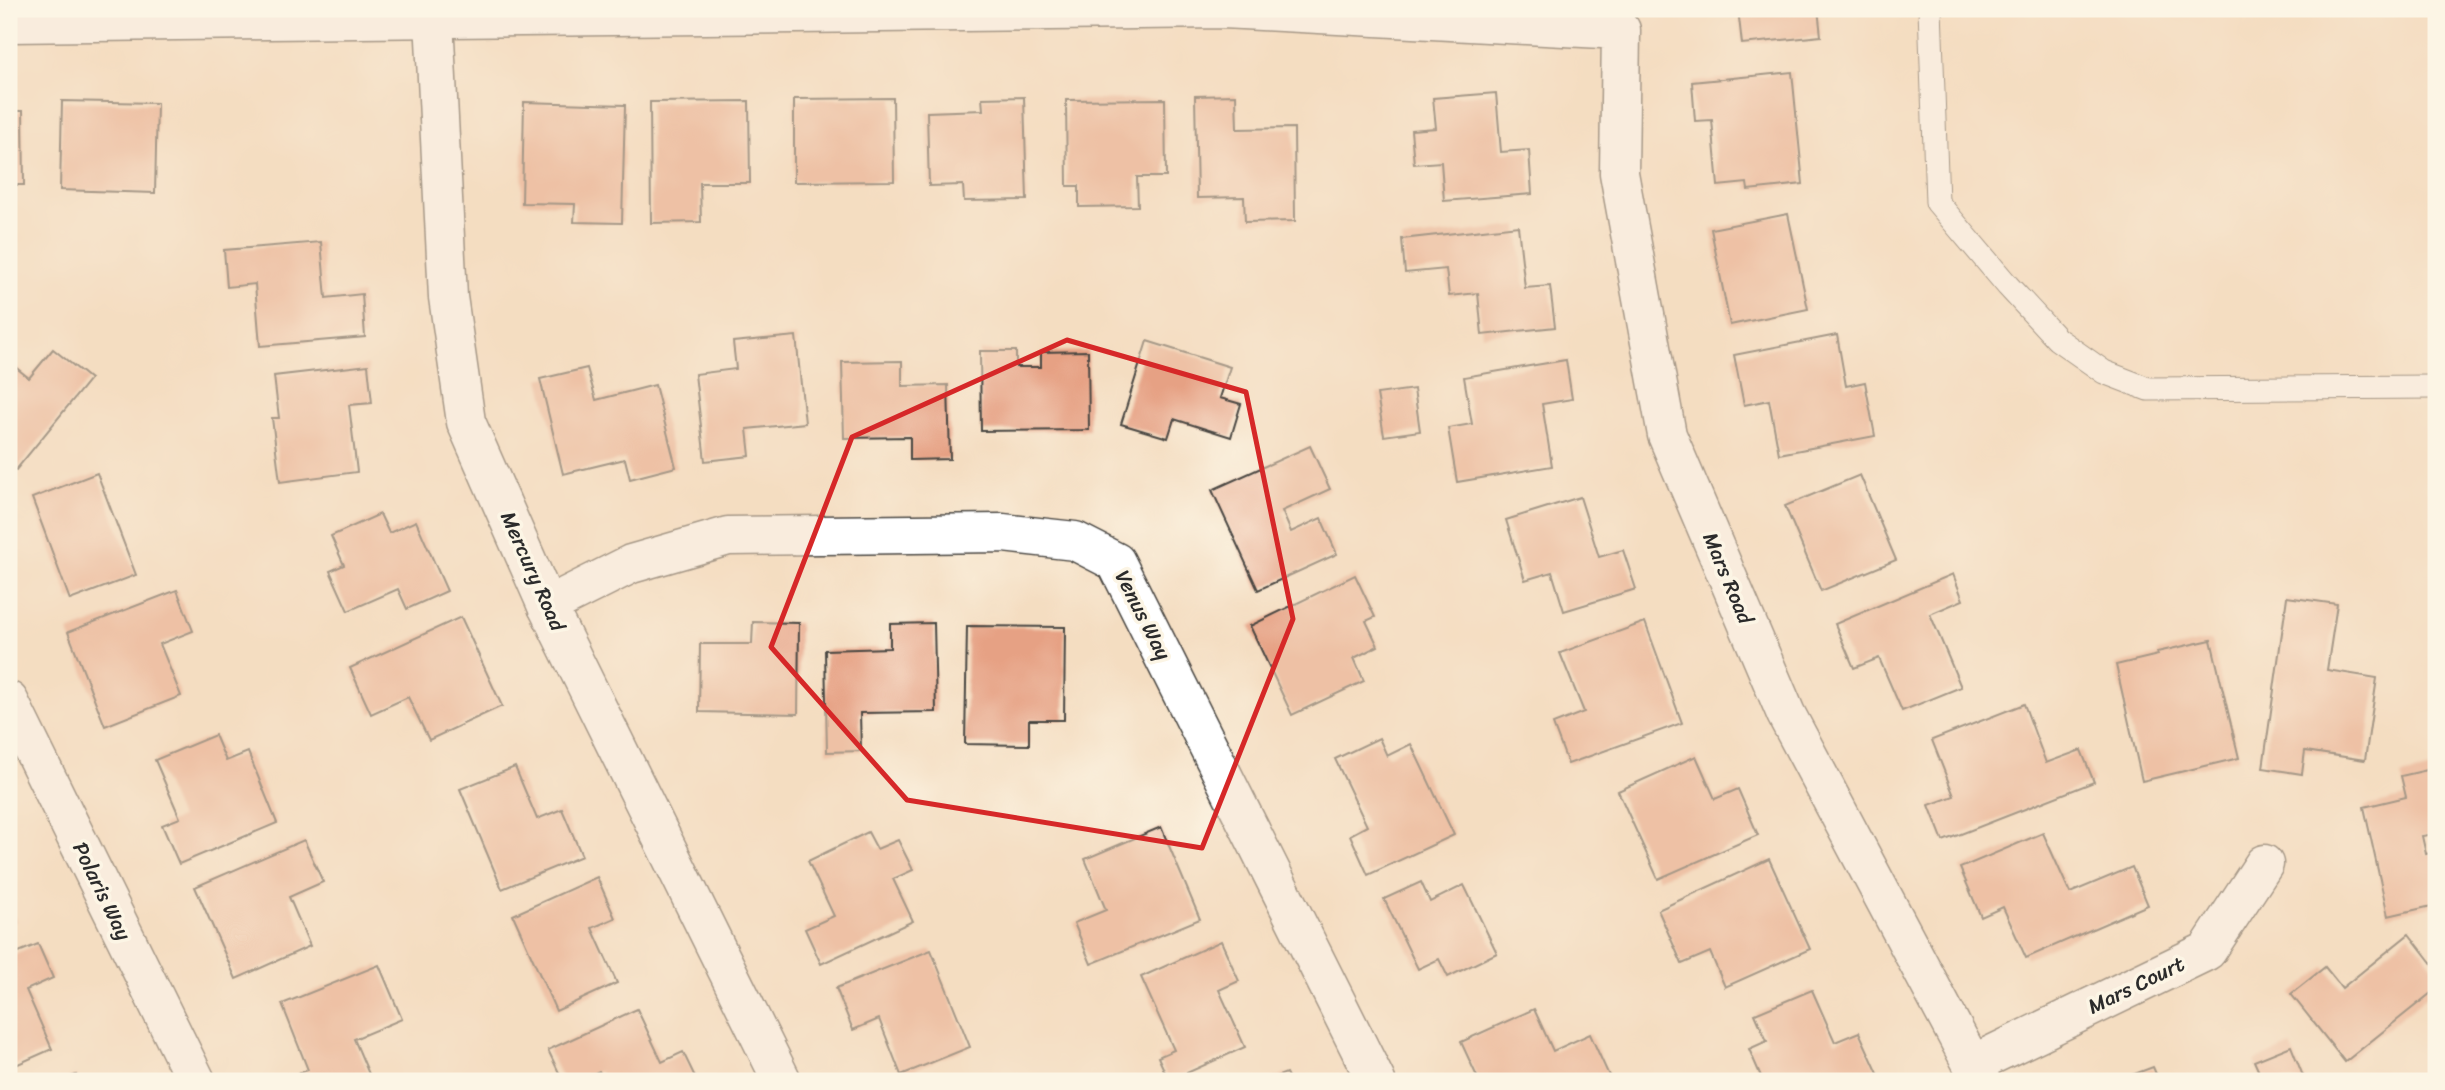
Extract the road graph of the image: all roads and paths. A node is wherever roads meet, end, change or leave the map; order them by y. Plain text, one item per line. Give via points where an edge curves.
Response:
1 (1223, 9) edge
2 (1930, 9) edge
3 (433, 19) junction
4 (9, 23) edge
5 (2436, 387) edge
6 (547, 606) junction
7 (9, 701) edge
8 (2264, 864) dead end
9 (1977, 1073) edge
10 (196, 1081) edge
11 (782, 1081) edge
12 (1376, 1081) edge

1 - 3 street
1 - 9 street, Mars Road via 1621,30 1619,173 1667,435 1786,714
2 - 5 lane via 1937,202 2057,339 2104,372 2148,389
3 - 4 street
3 - 6 street, Mercury Road via 448,297 466,422
6 - 11 street, Mercury Road
6 - 12 street, Venus Way via 631,564 728,536 1003,533 1076,541 1116,562
7 - 10 street, Polaris Way
8 - 9 street, Mars Court via 2207,951

